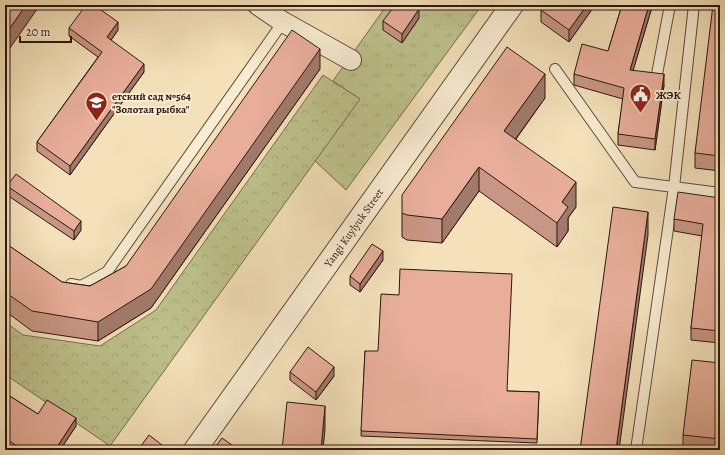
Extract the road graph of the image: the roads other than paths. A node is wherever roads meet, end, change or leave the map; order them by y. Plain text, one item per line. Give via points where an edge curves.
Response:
1 (258, 5) edge
2 (512, 5) edge
3 (670, 5) edge
4 (694, 5) edge
5 (283, 22) junction
6 (351, 60) dead end
7 (555, 69) dead end
8 (658, 74) edge
9 (674, 187) junction
10 (720, 193) edge
11 (61, 282) edge
12 (195, 450) edge
13 (636, 450) edge

1 - 5 street
2 - 12 street, Yangi Kuylyuk Street
3 - 8 lane
4 - 9 lane
5 - 6 street
5 - 11 lane via 107,272 81,286
7 - 9 lane via 635,182
9 - 10 lane
9 - 13 lane

